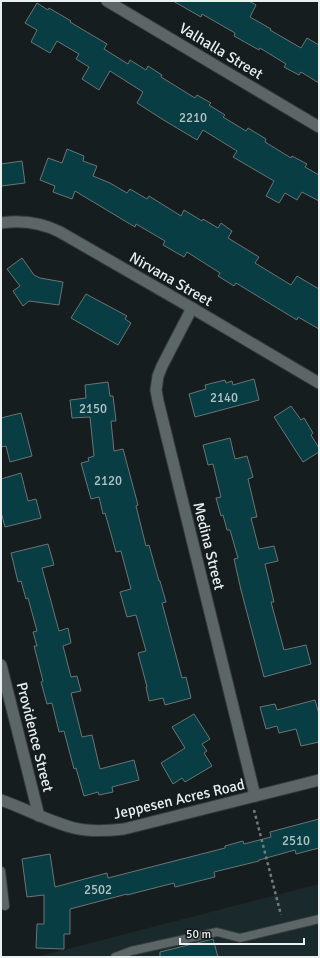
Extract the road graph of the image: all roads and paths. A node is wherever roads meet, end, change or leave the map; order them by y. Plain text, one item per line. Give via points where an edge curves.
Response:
1 (107, 1) edge
2 (319, 127) edge
3 (1, 223) edge
4 (192, 308) junction
5 (319, 383) edge
6 (1, 665) edge
7 (319, 780) edge
8 (253, 797) junction
9 (1, 800) edge
10 (39, 816) junction
11 (1, 871) edge
12 (5, 906) dead end
13 (319, 919) edge
14 (284, 928) junction
15 (115, 957) edge

1 - 2 street, Valhalla Street
3 - 4 street, Nirvana Street via 33,223 51,228
4 - 5 street, Nirvana Street
4 - 8 street, Medina Street via 160,371 156,390
6 - 10 street, Providence Street
7 - 8 street, Jeppesen Acres Road
8 - 10 street, Jeppesen Acres Road via 118,830 83,830
8 - 14 path
9 - 10 street, Jeppesen Acres Road
11 - 12 lane
13 - 14 lane
14 - 15 lane via 240,938 217,932

